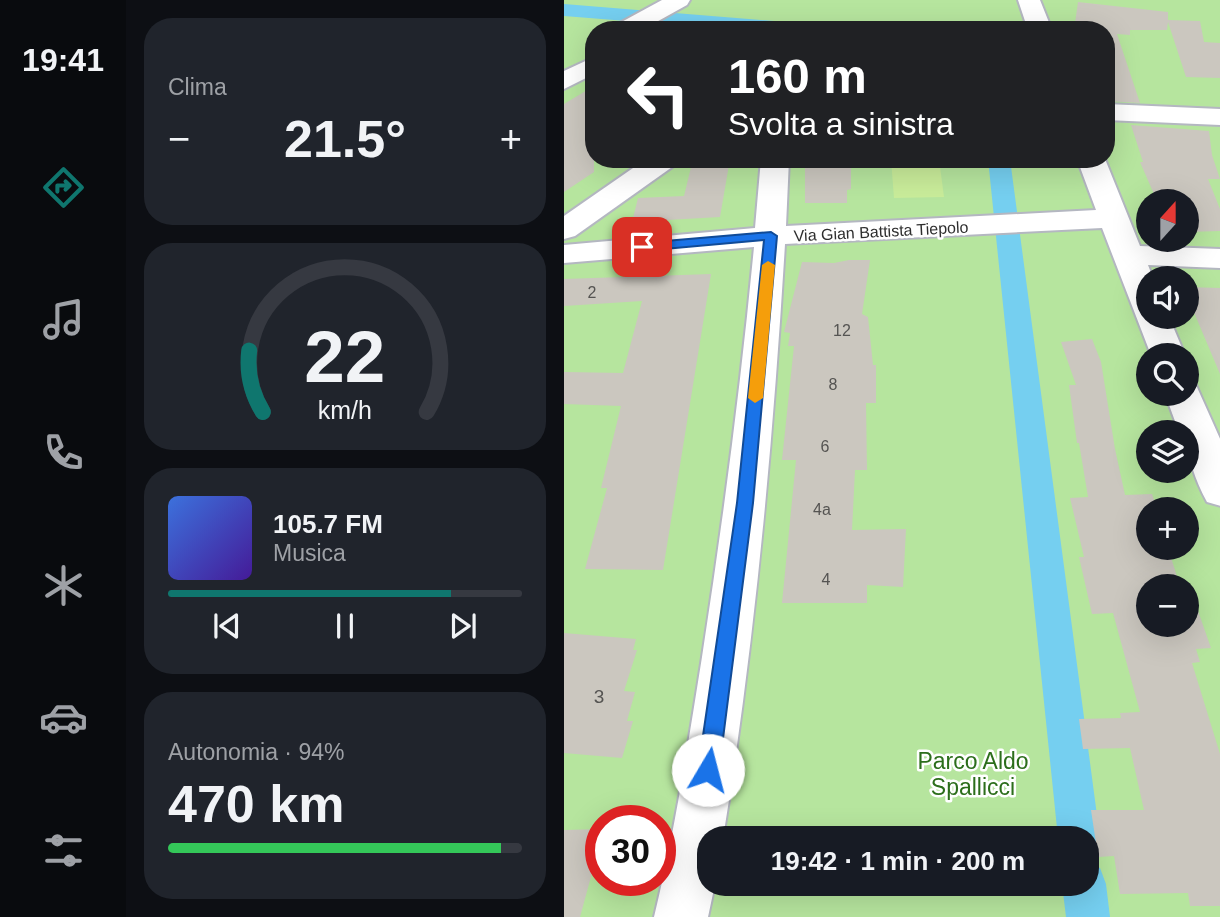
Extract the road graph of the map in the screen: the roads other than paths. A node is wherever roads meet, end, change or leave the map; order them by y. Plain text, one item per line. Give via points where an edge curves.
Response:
1 (1029, 0) edge
2 (1037, 21) edge
3 (585, 52) edge
4 (564, 63) edge
5 (585, 69) edge
6 (564, 81) edge
7 (1115, 112) edge
8 (1220, 117) edge
9 (652, 168) edge
10 (775, 168) edge
11 (1095, 168) edge
12 (1114, 218) junction
13 (564, 230) edge
14 (771, 236) junction
15 (564, 254) edge
16 (1128, 255) junction
17 (1220, 259) edge
18 (1136, 276) edge
19 (1188, 406) edge
20 (1220, 491) edge
21 (681, 917) edge

1 - 2 street
3 - 4 street
5 - 6 street
7 - 8 street
9 - 13 street
10 - 14 street
11 - 12 street
12 - 14 street, Via Gian Battista Tiepolo
12 - 16 street
14 - 15 street, Via Gian Battista Tiepolo
14 - 21 street via 745,503 697,850
16 - 17 street
16 - 18 street
19 - 20 street

